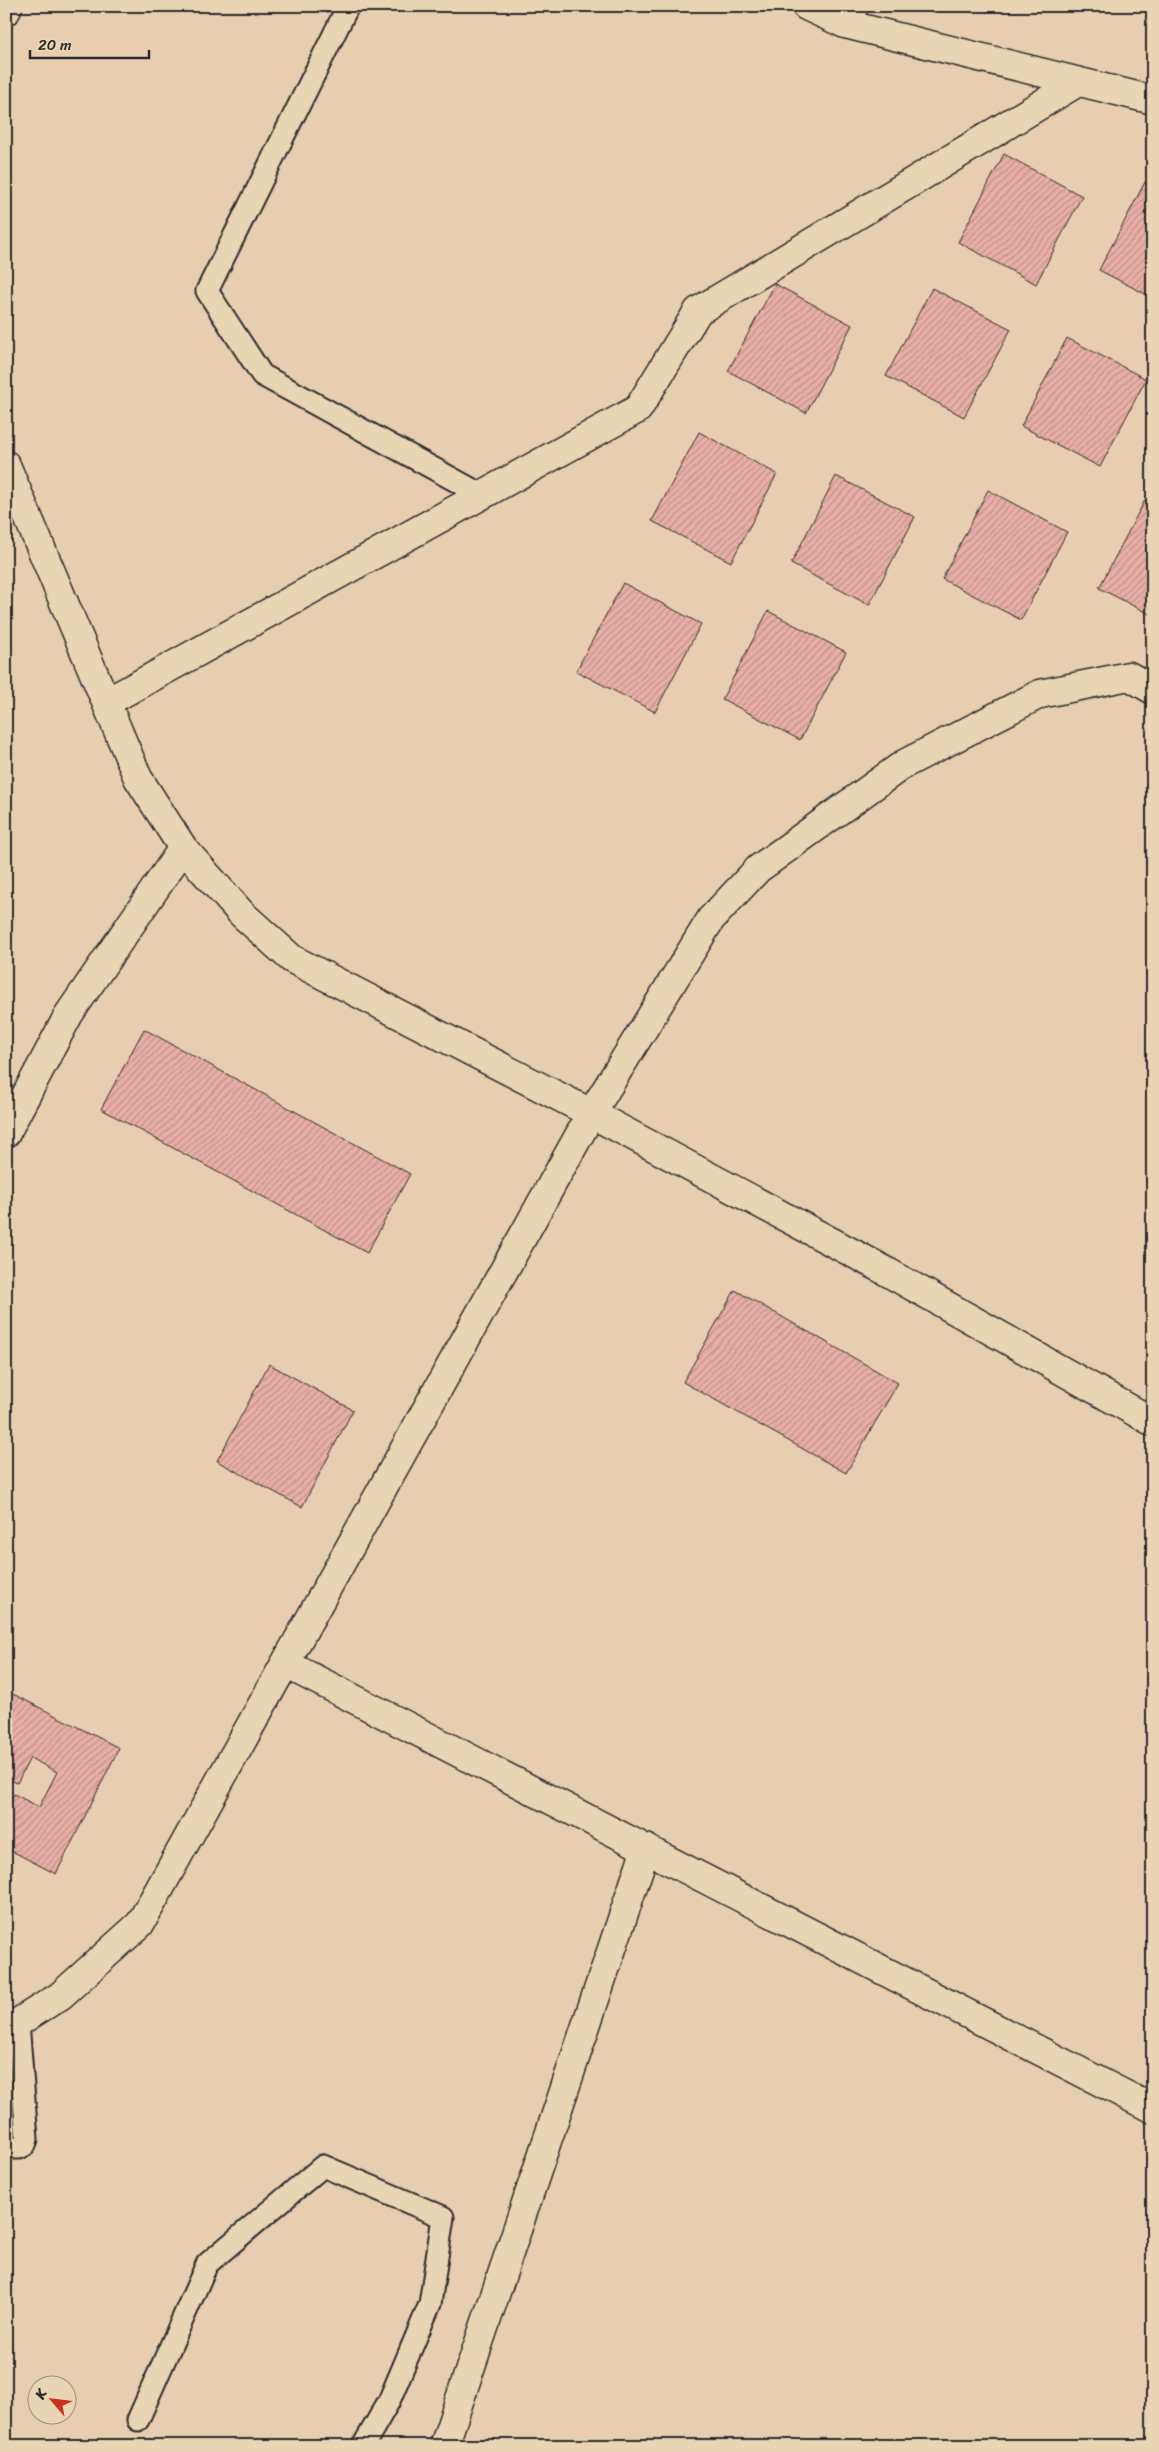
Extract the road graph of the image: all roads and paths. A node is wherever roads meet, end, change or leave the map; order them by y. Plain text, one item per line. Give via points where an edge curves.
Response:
1 (8, 6) edge
2 (348, 6) edge
3 (806, 6) edge
4 (6, 11) edge
5 (849, 15) edge
6 (1078, 82) junction
7 (1153, 100) edge
8 (6, 465) edge
9 (482, 495) junction
10 (1153, 690) edge
11 (107, 702) junction
12 (183, 848) junction
13 (591, 1114) junction
14 (6, 1133) edge
15 (1153, 1422) edge
16 (286, 1664) junction
17 (646, 1848) junction
18 (12, 2026) edge
19 (1153, 2109) edge
20 (6, 2148) edge
21 (138, 2420) dead end
22 (363, 2446) edge
23 (444, 2446) edge

1 - 4 street
2 - 9 lane via 207,291 262,375
3 - 5 street
5 - 6 street
6 - 7 street
6 - 9 street via 698,310 638,409
8 - 11 street
9 - 11 street
10 - 13 street via 1128,676 1040,694 904,764 758,869 711,919
11 - 12 street via 138,778
12 - 13 street via 242,914 292,959
12 - 14 street via 69,1014
13 - 15 street via 876,1265
13 - 16 street
16 - 17 street
16 - 18 street via 140,1924 60,1996
17 - 19 street
17 - 23 street
18 - 20 lane via 27,2139 19,2148
21 - 22 lane via 207,2264 323,2166 443,2217 430,2304 389,2400

